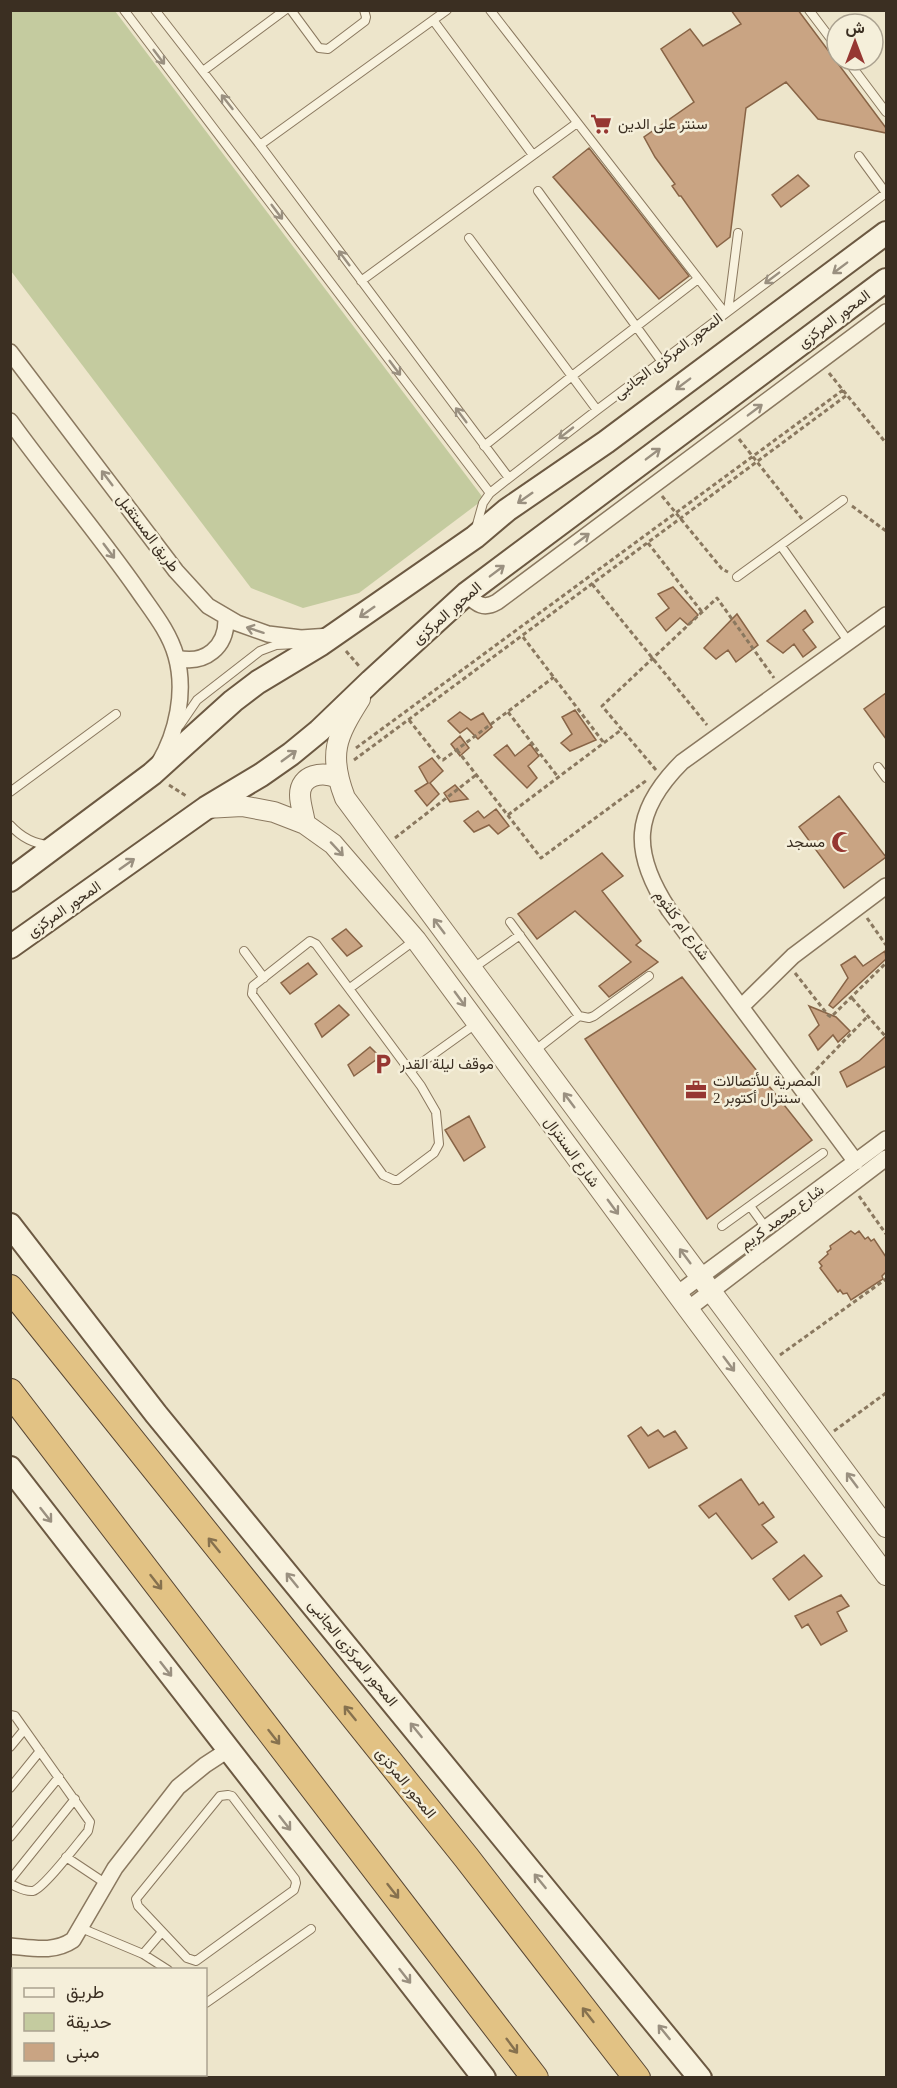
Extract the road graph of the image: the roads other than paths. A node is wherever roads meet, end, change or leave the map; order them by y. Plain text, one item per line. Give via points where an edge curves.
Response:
1 (124, 10) edge
2 (155, 10) edge
3 (285, 10) edge
4 (291, 10) edge
5 (364, 10) edge
6 (447, 10) edge
7 (490, 10) edge
8 (809, 10) edge
9 (433, 20) junction
10 (825, 31) edge
11 (203, 71) junction
12 (856, 72) edge
13 (886, 112) edge
14 (577, 123) junction
15 (260, 145) junction
16 (533, 155) junction
17 (859, 156) dead end
18 (538, 191) dead end
19 (886, 193) edge
20 (738, 233) dead end
21 (886, 233) edge
22 (469, 238) dead end
23 (698, 279) junction
24 (886, 280) edge
25 (361, 281) junction
26 (726, 312) junction
27 (886, 312) edge
28 (636, 327) junction
29 (10, 352) edge
30 (662, 362) junction
31 (572, 376) junction
32 (597, 410) junction
33 (10, 421) edge
34 (484, 446) junction
35 (508, 478) junction
36 (490, 493) junction
37 (843, 500) road end
38 (475, 537) junction
39 (781, 546) junction
40 (737, 577) road end
41 (466, 594) junction
42 (886, 615) edge
43 (226, 618) junction
44 (327, 639) junction
45 (848, 641) junction
46 (177, 658) junction
47 (371, 681) junction
48 (116, 714) dead end
49 (878, 767) dead end
50 (337, 771) junction
51 (152, 774) junction
52 (886, 778) edge
53 (10, 792) edge
54 (206, 808) junction
55 (305, 824) junction
56 (10, 825) edge
57 (57, 845) junction
58 (10, 880) edge
59 (886, 886) edge
60 (510, 922) dead end
61 (520, 934) junction
62 (416, 940) junction
63 (10, 947) edge
64 (244, 951) dead end
65 (471, 969) junction
66 (649, 976) dead end
67 (264, 978) junction
68 (350, 988) junction
69 (741, 1007) junction
70 (579, 1016) junction
71 (477, 1023) junction
72 (533, 1052) junction
73 (410, 1071) junction
74 (886, 1139) edge
75 (823, 1153) dead end
76 (886, 1158) edge
77 (856, 1162) junction
78 (750, 1206) junction
79 (10, 1225) edge
80 (722, 1226) dead end
81 (766, 1228) junction
82 (706, 1283) junction
83 (10, 1288) edge
84 (682, 1301) junction
85 (10, 1392) edge
86 (10, 1468) edge
87 (886, 1527) edge
88 (886, 1575) edge
89 (10, 1715) edge
90 (24, 1730) junction
91 (10, 1747) edge
92 (228, 1750) junction
93 (40, 1751) junction
94 (59, 1777) junction
95 (10, 1788) edge
96 (75, 1799) junction
97 (10, 1838) edge
98 (66, 1857) junction
99 (10, 1882) edge
100 (105, 1883) junction
101 (81, 1928) junction
102 (311, 1929) dead end
103 (162, 1932) junction
104 (10, 1946) edge
105 (143, 1954) junction
106 (165, 1968) edge
107 (207, 2002) edge
108 (484, 2078) edge
109 (535, 2078) edge
110 (637, 2078) edge
111 (700, 2078) edge

1 -> 36 lane
2 - 11 lane
3 - 11 lane
4 - 5 lane via 323,50 365,21
6 - 9 lane
7 - 14 lane
8 - 10 lane
9 - 15 lane
9 - 16 lane
15 -> 11 lane
12 - 13 lane
14 - 16 lane
14 - 23 lane
25 -> 15 lane
16 - 25 lane
17 - 19 lane
18 - 28 lane
19 -> 26 lane, المحور المركزى الجانبى
20 - 26 lane
21 -> 38 main road
22 - 31 lane
23 - 26 lane
23 - 28 lane
41 -> 24 main road, المحور المركزى
34 -> 25 lane
26 - 30 lane, المحور المركزى الجانبى
41 -> 27 street via 477,605 491,606
28 - 30 lane
28 - 31 lane
43 -> 29 street, طريق المستقبل via 208,606 176,571
30 - 32 lane, المحور المركزى الجانبى
31 - 32 lane
31 - 34 lane
32 -> 35 lane, المحور المركزى الجانبى
33 -> 46 street via 125,572 165,629
34 - 35 lane
35 - 36 lane, المحور المركزى الجانبى
36 - 38 lane, المحور المركزى الجانبى via 478,514
37 - 39 lane
38 -> 44 main road
39 - 40 lane
39 - 45 lane
41 - 47 main road, المحور المركزى
42 - 45 street, شارع ام كلثوم
44 -> 43 street, طريق المستقبل via 285,637
43 - 46 street via 225,635 216,649 194,660
44 - 51 main road via 233,701
45 - 69 street, شارع ام كلثوم via 661,776 642,831 644,859 653,886
46 - 51 street via 180,691 176,718 169,743
47 - 50 street via 342,727 337,744
54 -> 47 main road, المحور المركزى via 291,754
48 - 53 lane
49 - 52 lane
50 - 55 street via 319,774 303,784 300,796
65 -> 50 street, شارع السنترال via 345,798
51 - 57 main road
54 - 55 street, شارع السنترال via 258,808
63 -> 54 main road, المحور المركزى
55 -> 62 street, شارع السنترال via 333,844
56 - 57 lane via 35,843
57 - 58 main road
59 - 69 street via 786,962
60 - 61 lane
61 - 65 lane
61 - 70 lane
62 - 68 lane
62 -> 71 street, شارع السنترال
64 - 67 lane
65 - 72 street, شارع السنترال
66 - 70 lane via 594,1016
67 - 68 lane via 310,941
67 - 73 lane via 253,986 252,994 383,1175 394,1180 434,1153 439,1144 436,1112
68 - 73 lane
69 - 77 street, شارع ام كلثوم
70 - 72 lane
71 - 73 lane
71 -> 84 street, شارع السنترال
82 -> 72 street, شارع السنترال
74 - 77 street, شارع محمد كريم
75 - 78 lane
76 - 82 street, شارع محمد كريم
77 - 81 street, شارع محمد كريم
78 - 80 lane
78 - 81 lane
111 -> 79 main road, المحور المركزى الجانبى via 156,1414
81 - 82 street, شارع محمد كريم
82 - 84 street, شارع محمد كريم
87 -> 82 street, شارع السنترال
110 -> 83 highway, المحور المركزى
84 -> 88 street, شارع السنترال
85 -> 109 highway
86 -> 92 main road
89 - 90 lane
90 - 91 lane
90 - 93 lane
92 - 100 street via 178,1787
92 -> 108 main road
93 - 94 lane
93 - 95 lane
94 - 96 lane
94 - 97 lane
96 - 98 lane via 90,1827
96 - 99 lane
98 - 99 lane via 36,1890 24,1891
98 - 100 lane
100 - 101 street
101 - 104 street via 62,1947
101 - 105 lane
102 - 107 lane
103 - 103 lane via 187,1958 196,1961 296,1887 295,1879 232,1796 220,1796 138,1895 138,1906
103 - 105 lane
105 - 106 lane

